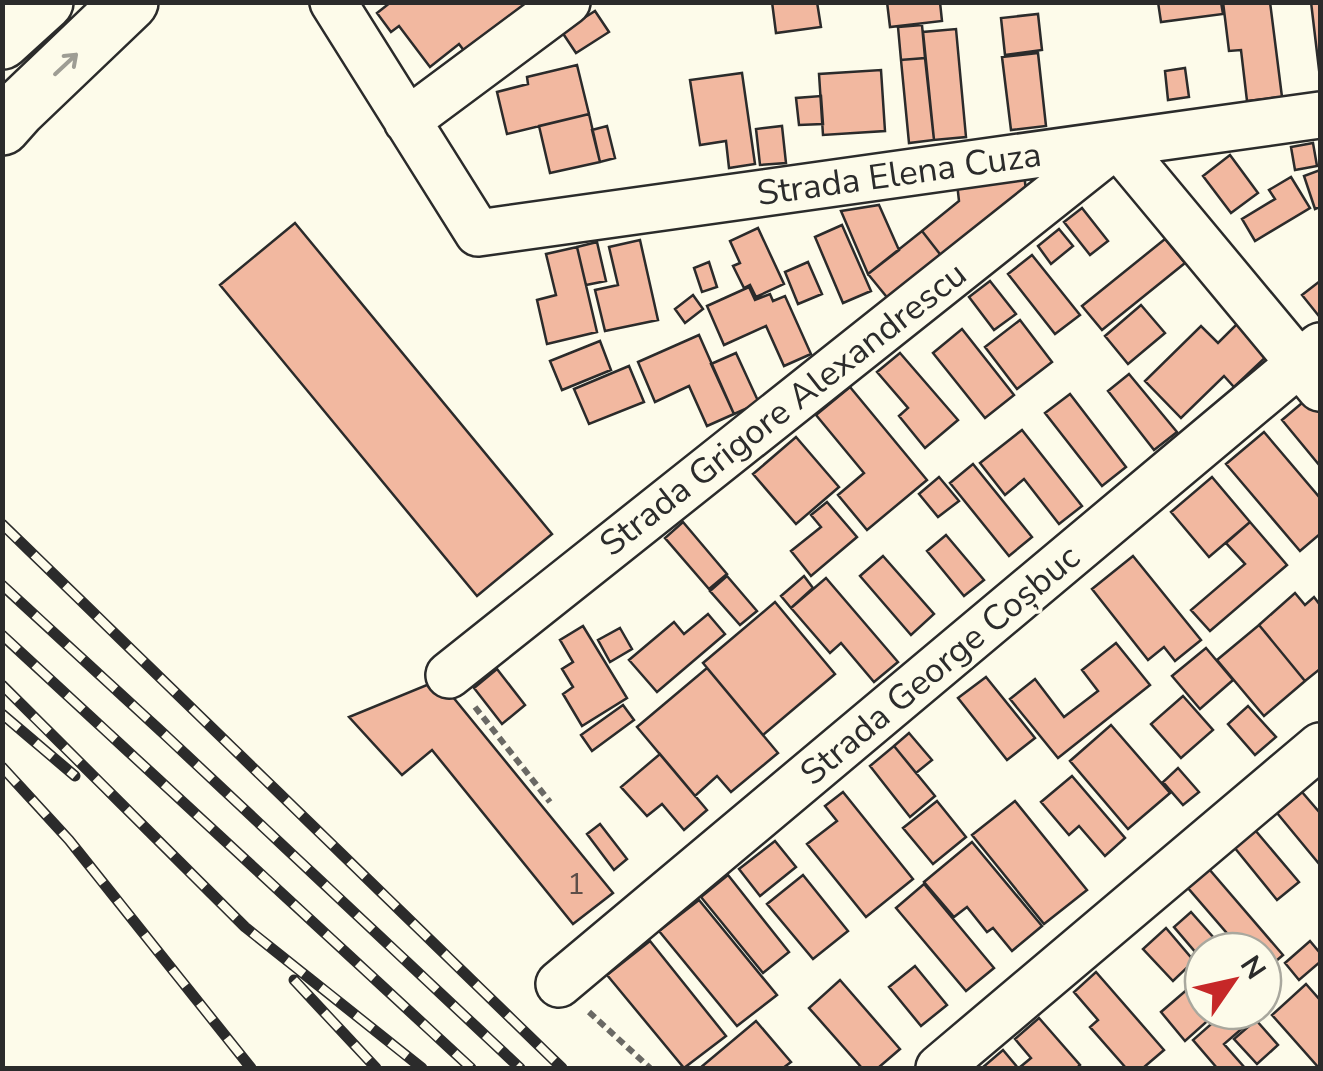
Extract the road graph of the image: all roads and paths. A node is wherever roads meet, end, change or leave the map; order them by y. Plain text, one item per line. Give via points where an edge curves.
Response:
1 (45, 2) edge
2 (130, 2) edge
3 (333, 2) edge
4 (567, 2) edge
5 (2, 42) edge
6 (1320, 115) edge
7 (406, 121) junction
8 (2, 127) edge
9 (1118, 144) junction
10 (1314, 366) edge
11 (450, 675) joint
12 (1320, 746) edge
13 (550, 802) dead end
14 (559, 984) joint
15 (650, 1068) edge
16 (939, 1068) edge

1 - 5 main road
8 -> 2 main road
3 - 7 street
4 - 7 street
6 - 9 street, Strada Elena Cuza
7 - 9 street, Strada Elena Cuza via 478,233
9 - 10 street
9 - 11 street, Strada Grigore Alexandrescu
10 - 14 street, Strada George Coșbuc
11 - 13 path
12 - 16 street
14 - 15 path

